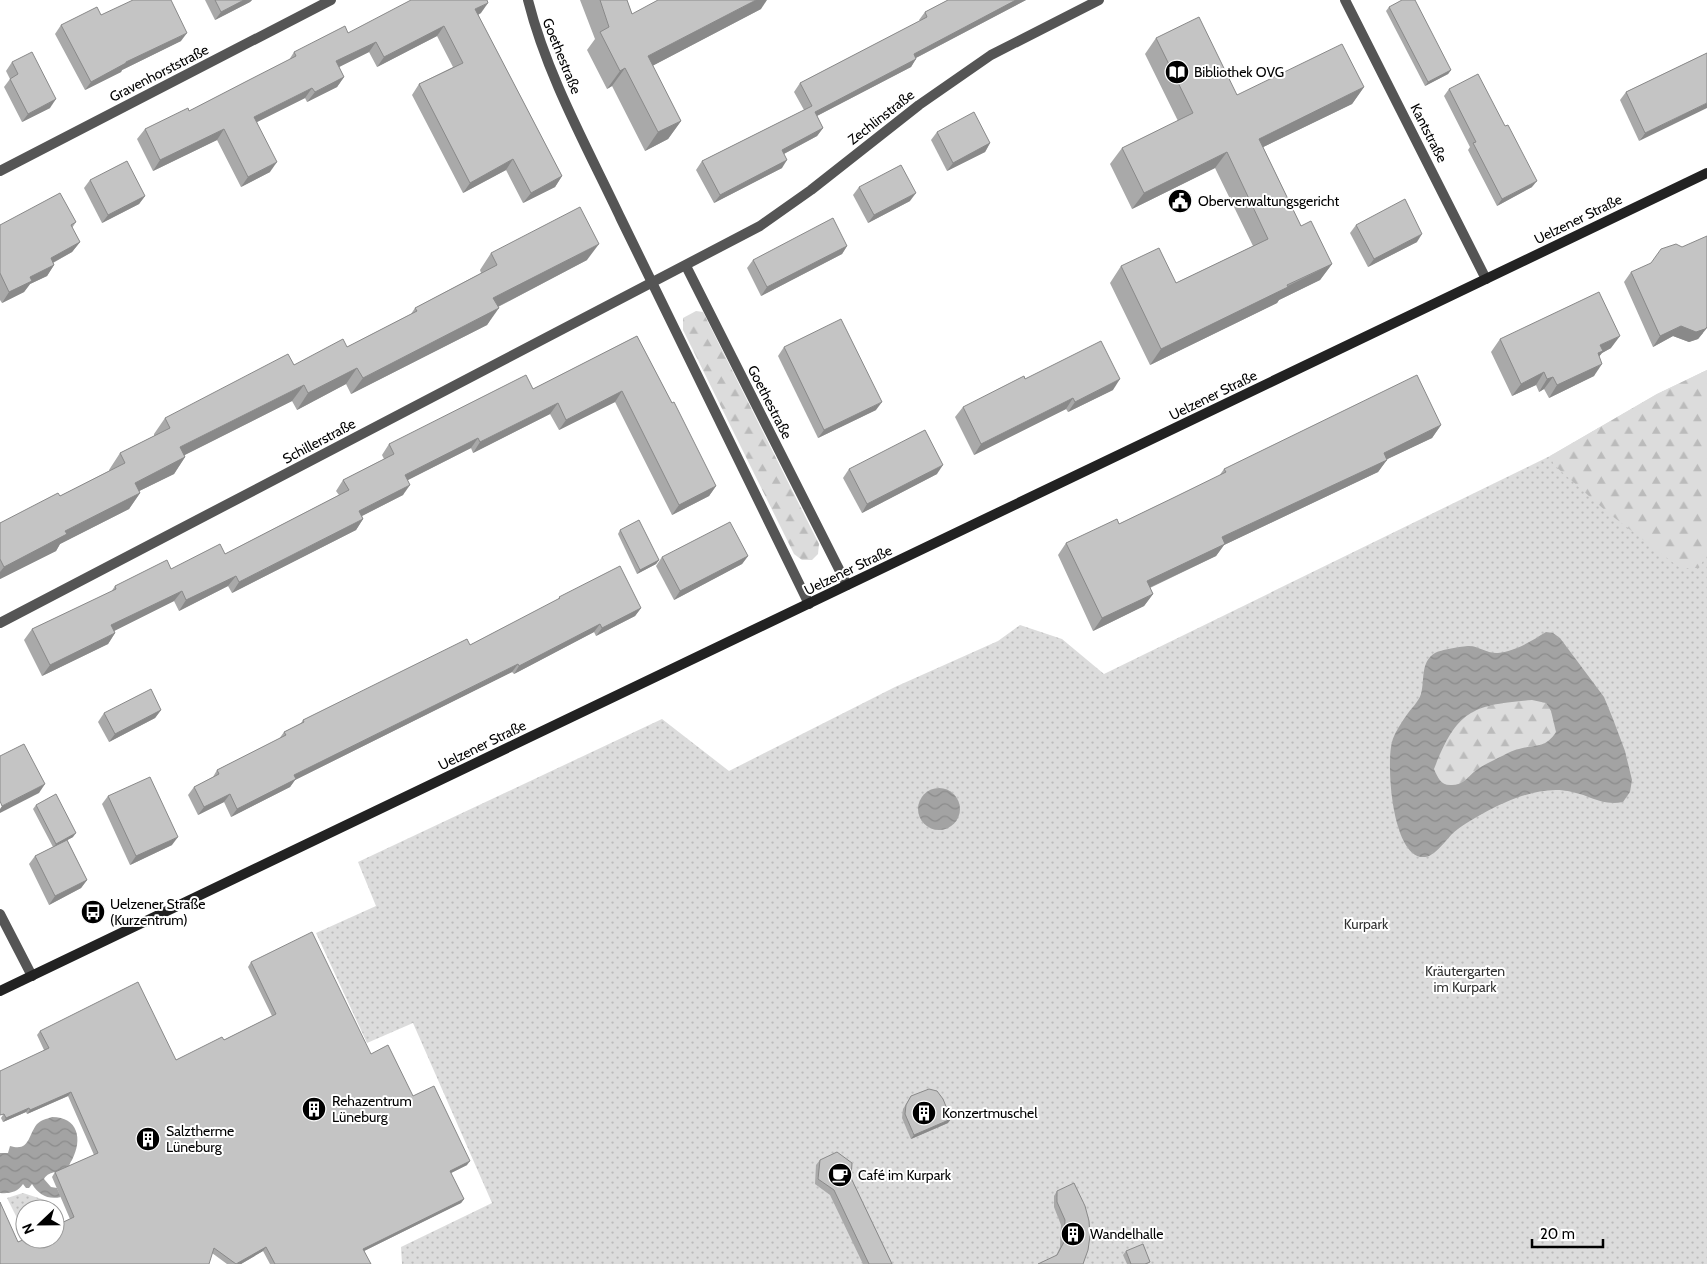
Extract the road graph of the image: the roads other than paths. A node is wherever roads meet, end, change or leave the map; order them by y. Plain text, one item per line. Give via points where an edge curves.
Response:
1 (331, 0) edge
2 (528, 0) edge
3 (1099, 0) edge
4 (1345, 0) edge
5 (0, 171) edge
6 (1707, 173) edge
7 (686, 266) junction
8 (1486, 278) junction
9 (652, 283) junction
10 (847, 586) junction
11 (809, 604) junction
12 (0, 623) edge
13 (0, 914) edge
14 (32, 976) junction
15 (0, 991) edge

1 - 5 street, Gravenhorststraße
2 - 9 street, Goethestraße via 571,114
3 - 7 street, Zechlinstraße via 991,55 919,105 782,211
4 - 8 street, Kantstraße
6 - 8 street, Uelzener Straße
7 - 9 street
7 - 10 street, Goethestraße
8 - 10 street, Uelzener Straße
9 - 11 street, Goethestraße
9 - 12 street, Schillerstraße
10 - 11 street, Uelzener Straße
11 - 14 street, Uelzener Straße
13 - 14 street
14 - 15 street, Uelzener Straße

